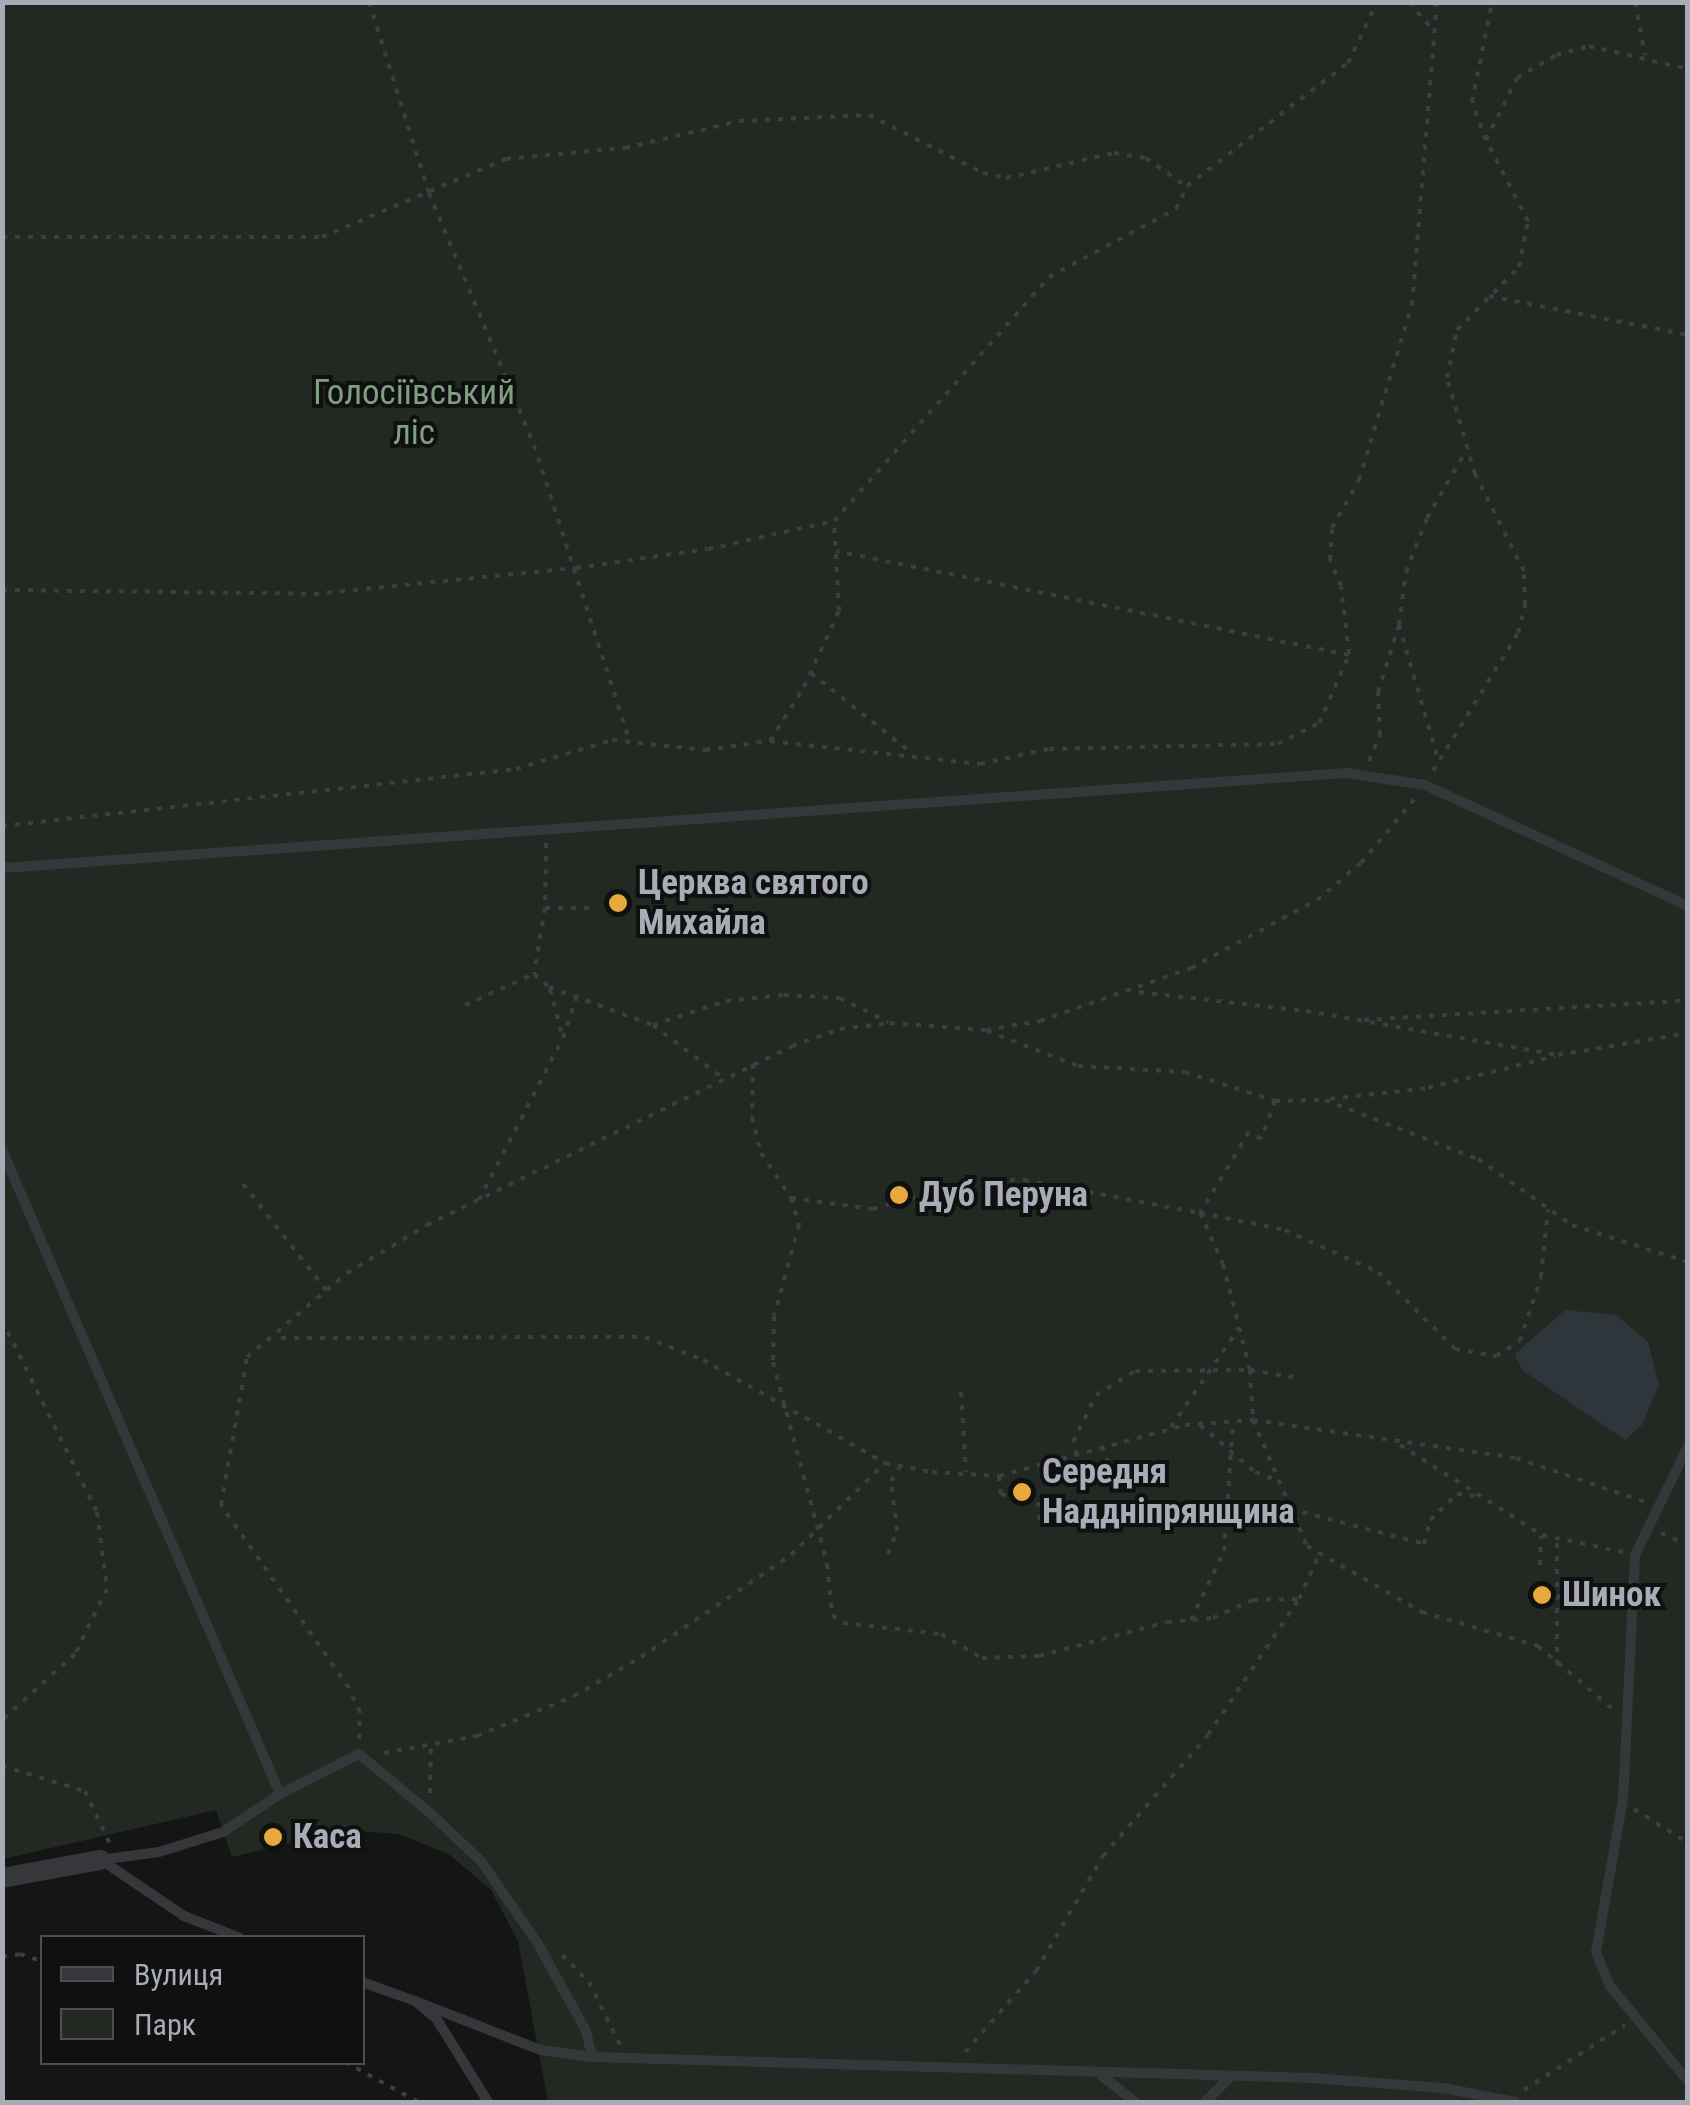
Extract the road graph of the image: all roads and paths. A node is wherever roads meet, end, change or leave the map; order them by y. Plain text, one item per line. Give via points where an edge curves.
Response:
1 (368, 2) edge
2 (1377, 2) edge
3 (1408, 2) edge
4 (1437, 2) edge
5 (1492, 2) edge
6 (1635, 2) edge
7 (1434, 32) junction
8 (1645, 55) junction
9 (1688, 69) edge
10 (1486, 140) junction
11 (1187, 186) junction
12 (429, 193) junction
13 (2, 237) edge
14 (1489, 296) junction
15 (1688, 335) edge
16 (1466, 451) junction
17 (834, 520) junction
18 (836, 551) junction
19 (576, 568) junction
20 (2, 590) edge
21 (1400, 625) junction
22 (1349, 655) junction
23 (811, 673) junction
24 (770, 741) junction
25 (630, 742) junction
26 (914, 754) junction
27 (1439, 762) junction
28 (1363, 776) junction
29 (1425, 784) junction
30 (2, 826) edge
31 (546, 828) junction
32 (2, 868) edge
33 (1688, 906) edge
34 (546, 908) junction
35 (597, 908) dead end
36 (534, 974) junction
37 (549, 987) junction
38 (1135, 992) junction
39 (576, 999) junction
40 (1688, 1000) edge
41 (465, 1004) dead end
42 (1354, 1020) junction
43 (890, 1023) junction
44 (653, 1026) junction
45 (986, 1030) junction
46 (1688, 1033) edge
47 (563, 1038) junction
48 (1558, 1055) junction
49 (754, 1064) junction
50 (724, 1078) junction
51 (1325, 1100) junction
52 (1275, 1101) junction
53 (2, 1150) edge
54 (243, 1184) dead end
55 (791, 1198) junction
56 (479, 1200) junction
57 (1548, 1209) junction
58 (1200, 1213) junction
59 (1688, 1262) edge
60 (327, 1291) junction
61 (2, 1320) edge
62 (1239, 1328) junction
63 (7, 1331) junction
64 (2, 1337) edge
65 (277, 1338) junction
66 (1210, 1370) junction
67 (1250, 1370) junction
68 (1298, 1378) dead end
69 (961, 1392) dead end
70 (784, 1408) junction
71 (1252, 1420) junction
72 (1233, 1422) junction
73 (1198, 1424) junction
74 (1170, 1428) junction
75 (1396, 1442) junction
76 (1102, 1446) junction
77 (1688, 1446) edge
78 (1232, 1452) junction
79 (1077, 1455) junction
80 (885, 1463) junction
81 (898, 1468) junction
82 (966, 1472) junction
83 (999, 1476) junction
84 (1276, 1480) junction
85 (1117, 1490) dead end
86 (1479, 1496) junction
87 (1659, 1507) junction
88 (1290, 1509) junction
89 (1040, 1524) dead end
90 (1648, 1526) junction
91 (815, 1532) junction
92 (1542, 1535) junction
93 (1558, 1540) junction
94 (1688, 1545) edge
95 (888, 1554) dead end
96 (1320, 1554) junction
97 (1635, 1555) junction
98 (1540, 1565) dead end
99 (1557, 1596) junction
100 (1299, 1598) junction
101 (1629, 1610) junction
102 (1191, 1620) junction
103 (1557, 1666) junction
104 (1622, 1717) junction
105 (2, 1720) edge
106 (431, 1745) junction
107 (359, 1754) junction
108 (2, 1766) edge
109 (280, 1794) junction
110 (1623, 1799) junction
111 (430, 1813) junction
112 (1688, 1843) edge
113 (107, 1859) junction
114 (2, 1878) edge
115 (232, 1935) edge
116 (538, 1944) junction
117 (2, 1958) edge
118 (40, 1960) edge
119 (365, 1983) edge
120 (415, 2001) junction
121 (1637, 2017) junction
122 (592, 2057) junction
123 (631, 2062) junction
124 (350, 2065) edge
125 (948, 2071) junction
126 (1102, 2076) junction
127 (1230, 2078) junction
128 (1688, 2081) edge
129 (418, 2102) edge
130 (488, 2102) edge
131 (1135, 2102) edge
132 (1206, 2102) edge
133 (1511, 2102) edge

1 - 12 path
2 - 11 path via 1348,63
3 - 7 path
4 - 7 path
5 - 10 path via 1472,102
6 - 8 path
7 - 22 path via 1412,306 1359,480 1332,528 1330,560 1341,586
8 - 9 path
8 - 10 path via 1589,46 1556,56 1518,78
10 - 14 path via 1528,220 1519,267
11 - 12 path via 1146,158 1114,153 1006,178 983,173 868,114 739,121 626,148 506,159
11 - 17 path via 1176,209 1049,276
12 - 13 path via 322,236
12 - 19 path via 534,445
14 - 15 path
14 - 16 path via 1457,330 1447,378
16 - 21 path via 1427,518 1406,572
16 - 27 path via 1524,571 1524,605 1518,633
17 - 18 path
17 - 19 path via 708,549
18 - 22 path
18 - 23 path via 839,611
19 - 20 path via 314,594
19 - 25 path
21 - 27 path
21 - 28 path via 1378,692 1380,735
22 - 26 path via 1319,723 1278,744 1048,749 980,764
23 - 24 path
23 - 26 path
24 - 25 path via 705,750
24 - 26 path
25 - 30 path via 612,740 516,769
27 - 29 path
28 - 29 lane
28 - 31 lane via 1256,776 1058,796
29 - 33 lane
29 - 38 path via 1396,827 1317,900
31 - 32 lane
31 - 34 path
34 - 35 path
34 - 36 path
36 - 37 path
36 - 41 path
37 - 39 path
37 - 47 path
38 - 42 path
38 - 45 path
39 - 44 path
39 - 47 path
40 - 42 path
42 - 48 path
43 - 44 path via 840,998 784,995 726,1001
43 - 45 path
43 - 49 path via 840,1029
44 - 50 path
45 - 52 path via 1078,1066 1184,1072
46 - 48 path
47 - 56 path
48 - 51 path via 1428,1088
49 - 50 path
49 - 55 path via 752,1117 761,1153
50 - 56 path
51 - 52 path
51 - 57 path via 1478,1160
52 - 58 path via 1262,1139 1250,1132
53 - 109 lane
54 - 60 path
55 - 58 path via 873,1209 971,1181 1024,1180
55 - 70 path via 799,1224 774,1316 773,1362
56 - 60 path via 367,1260
57 - 58 path via 1541,1277 1520,1341 1496,1356 1456,1350 1378,1272 1286,1230
57 - 59 path via 1572,1225
58 - 62 path via 1223,1264
60 - 65 path
61 - 63 path
62 - 66 path
62 - 67 path
63 - 64 path
63 - 105 path via 98,1512 107,1589 75,1654
65 - 70 path via 645,1338 703,1360
65 - 107 path via 247,1357 222,1506 349,1688 360,1712
66 - 67 path
66 - 74 path
66 - 79 path via 1135,1372 1096,1395 1073,1442
67 - 68 path
67 - 71 path
69 - 82 path
70 - 80 path
70 - 91 path
71 - 72 path
71 - 75 path
71 - 84 path
72 - 73 path
72 - 78 path
73 - 74 path
73 - 78 path
74 - 76 path
75 - 86 path
75 - 87 path via 1516,1458
76 - 79 path
76 - 85 path
77 - 87 lane
78 - 84 path
78 - 102 path via 1224,1550
79 - 83 path
80 - 81 path
80 - 91 path
81 - 82 path
81 - 95 path via 890,1481 897,1531
82 - 83 path
83 - 89 path via 1001,1494 1038,1502
84 - 88 path
86 - 88 path via 1457,1494 1430,1520 1424,1544
86 - 92 path
87 - 90 lane
88 - 96 path via 1307,1546
90 - 94 path
90 - 97 lane
91 - 102 path via 832,1616 843,1623 941,1634 982,1658 1039,1656
91 - 106 path via 725,1601 574,1696 477,1736
92 - 93 path
92 - 98 path
93 - 97 path
93 - 99 path
96 - 100 path
96 - 103 path via 1422,1612 1538,1646
97 - 101 lane
99 - 101 path
99 - 103 path
100 - 102 path via 1253,1600
100 - 125 path via 1208,1735 1104,1856 1036,1971
101 - 104 lane
103 - 104 path
104 - 110 lane
106 - 107 path
106 - 111 path
107 - 109 lane
107 - 111 lane
108 - 113 path via 85,1791
109 - 113 lane via 222,1832
110 - 112 path
110 - 121 lane via 1596,1952 1610,1986
111 - 116 lane via 482,1861
113 - 114 street
113 - 115 lane via 184,1916
116 - 122 lane via 586,2031
116 - 123 path via 570,1958 589,1982
117 - 118 path via 20,1954
119 - 120 lane
120 - 122 lane via 542,2050
120 - 130 lane via 454,2042
121 - 128 lane
121 - 133 path
122 - 123 lane
123 - 125 lane
124 - 129 path
125 - 126 lane
126 - 127 lane
126 - 131 lane
127 - 132 lane
127 - 133 lane via 1444,2088

